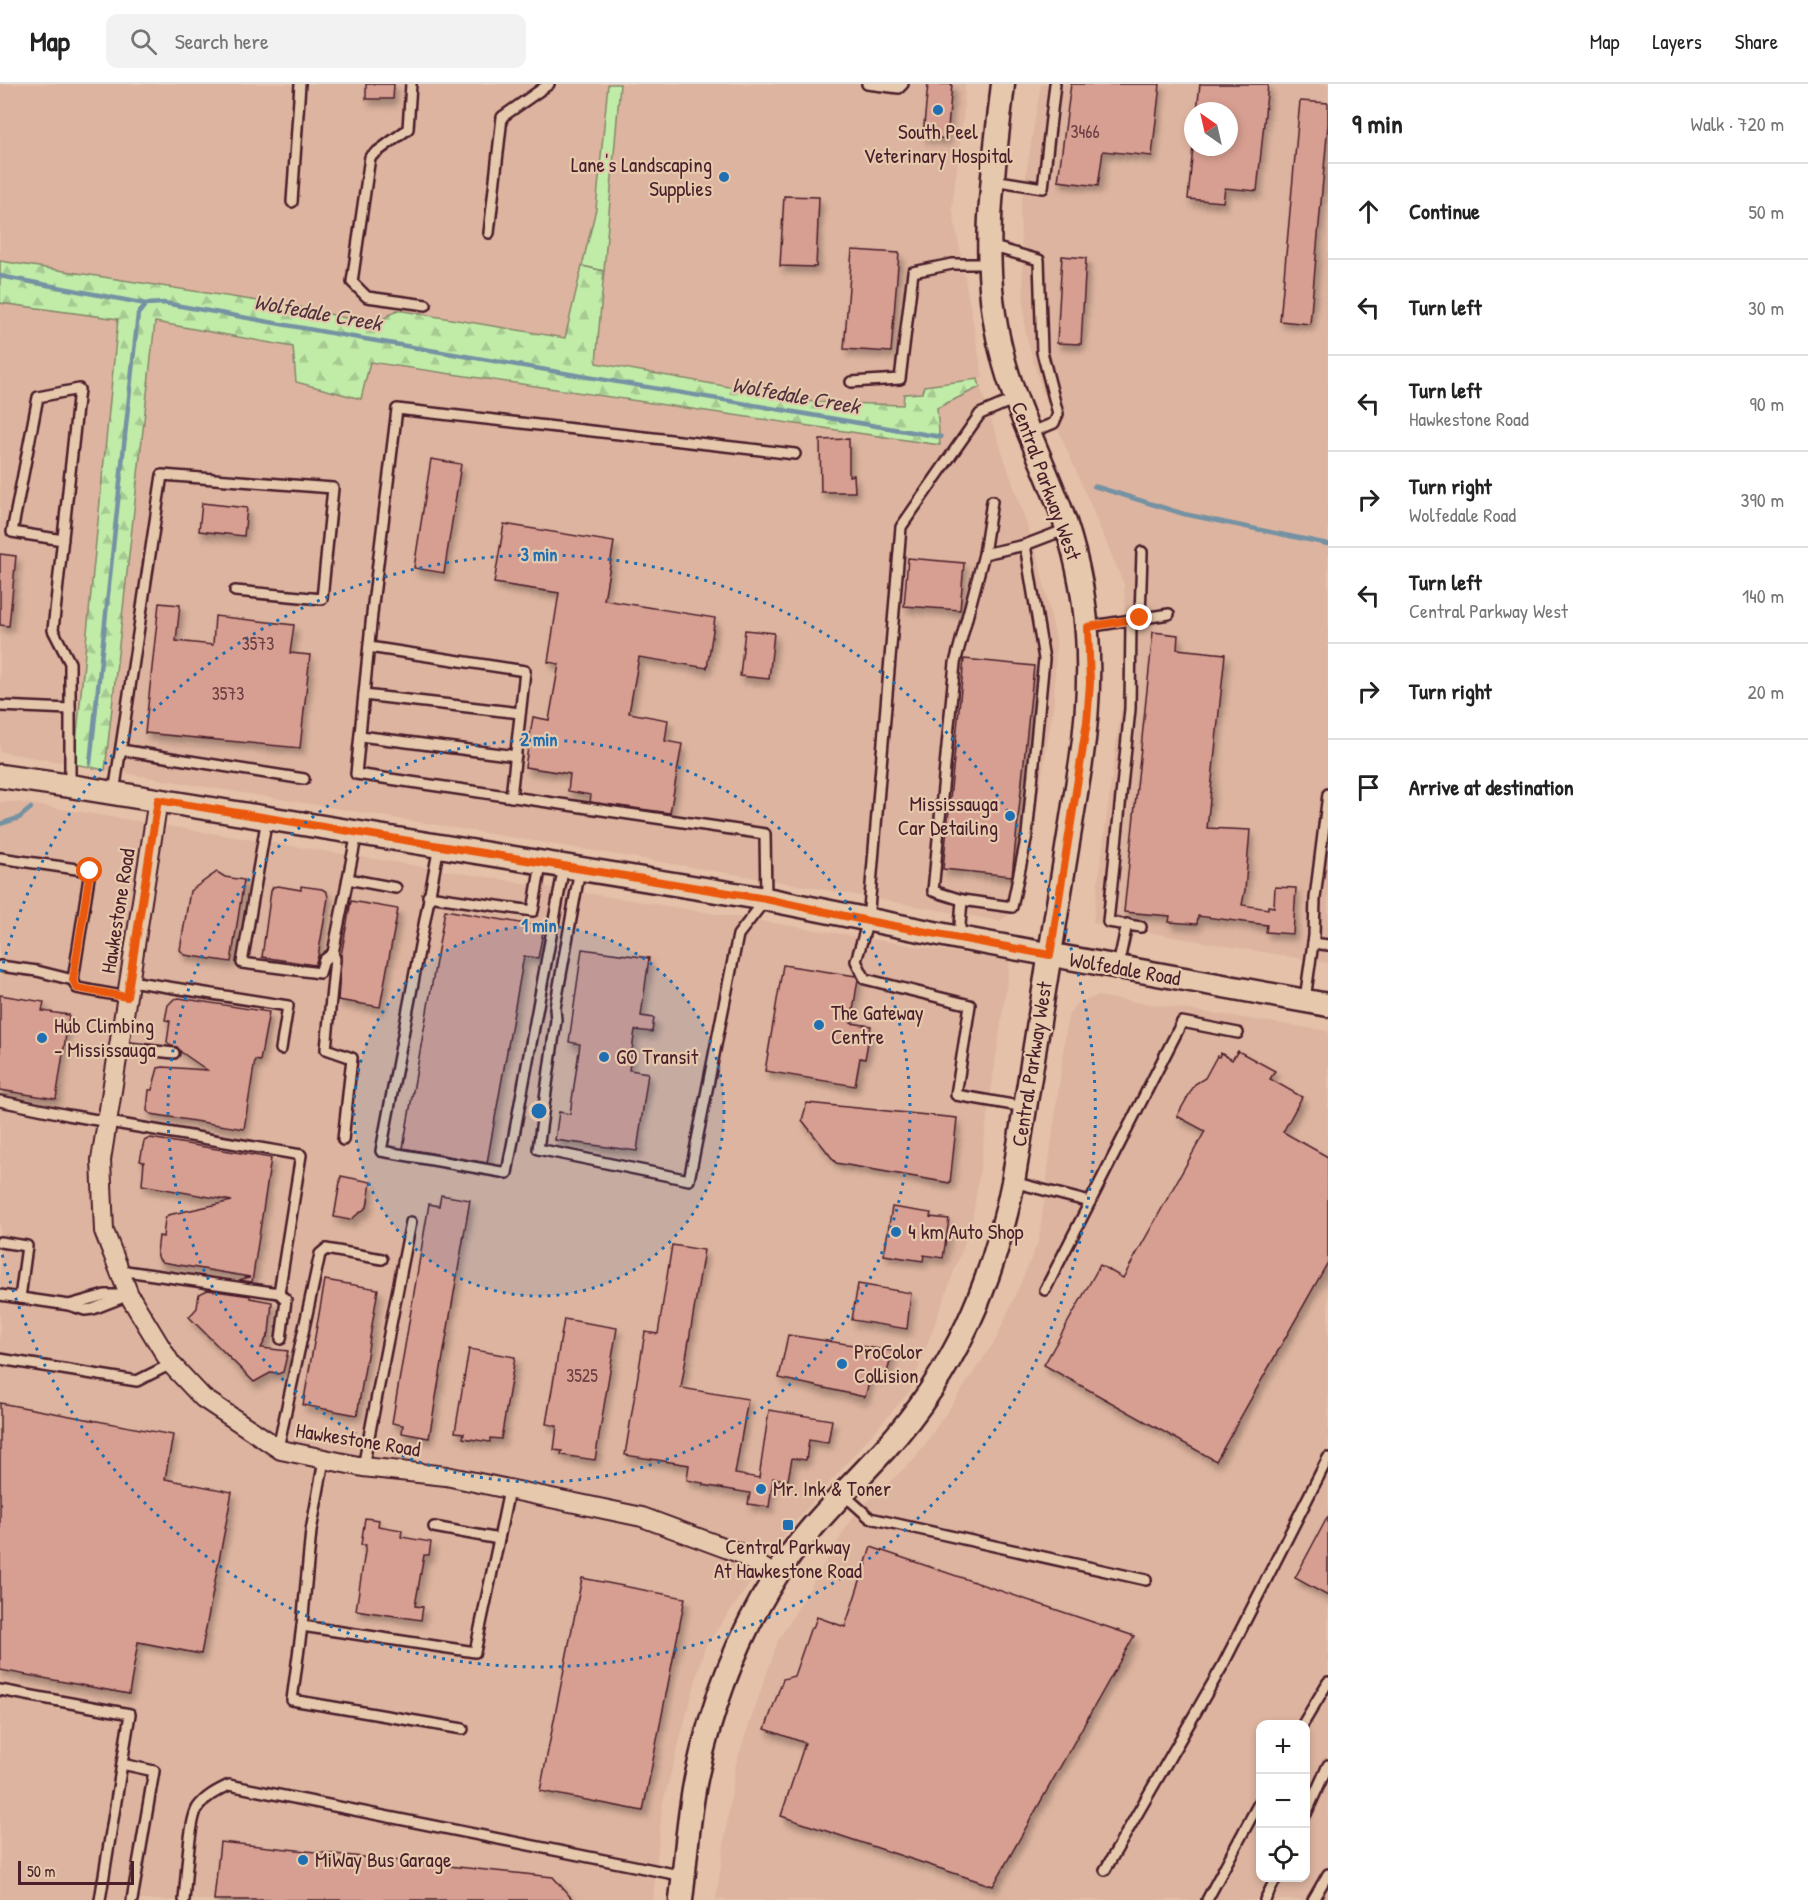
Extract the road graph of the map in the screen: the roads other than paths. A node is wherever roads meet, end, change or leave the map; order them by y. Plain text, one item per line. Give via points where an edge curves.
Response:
1 (300, 84) edge
2 (411, 84) edge
3 (549, 84) edge
4 (867, 84) edge
5 (1003, 84) edge
6 (1055, 84) edge
7 (901, 86) edge
8 (993, 180) junction
9 (292, 202) dead end
10 (489, 233) dead end
11 (989, 255) junction
12 (426, 305) dead end
13 (851, 382) dead end
14 (1015, 399) junction
15 (1029, 433) junction
16 (795, 454) dead end
17 (992, 501) dead end
18 (1067, 529) junction
19 (63, 540) junction
20 (1025, 545) junction
21 (1142, 552) dead end
22 (984, 554) junction
23 (235, 591) dead end
24 (1169, 614) dead end
25 (1136, 619) junction
26 (1088, 627) junction
27 (369, 647) junction
28 (364, 695) junction
29 (0, 706) edge
30 (70, 709) junction
31 (520, 713) junction
32 (360, 736) junction
33 (121, 750) junction
34 (516, 756) junction
35 (0, 776) edge
36 (304, 779) dead end
37 (70, 786) junction
38 (114, 793) junction
39 (1328, 794) edge
40 (511, 796) junction
41 (158, 800) junction
42 (267, 818) junction
43 (357, 833) junction
44 (439, 846) junction
45 (0, 858) edge
46 (541, 862) junction
47 (572, 868) junction
48 (348, 879) junction
49 (396, 888) dead end
50 (429, 896) junction
51 (766, 899) junction
52 (962, 900) junction
53 (868, 921) junction
54 (1127, 924) junction
55 (1141, 927) dead end
56 (959, 938) junction
57 (1313, 944) junction
58 (1328, 945) edge
59 (333, 953) junction
60 (1050, 955) junction
61 (0, 966) edge
62 (1118, 967) junction
63 (73, 980) junction
64 (128, 989) junction
65 (1305, 1002) junction
66 (1328, 1005) edge
67 (1238, 1033) dead end
68 (119, 1047) junction
69 (281, 1049) dead end
70 (174, 1053) dead end
71 (0, 1101) edge
72 (1025, 1107) junction
73 (108, 1121) junction
74 (344, 1140) dead end
75 (1013, 1182) junction
76 (1090, 1202) junction
77 (411, 1222) dead end
78 (0, 1242) edge
79 (382, 1259) dead end
80 (119, 1270) junction
81 (1045, 1290) dead end
82 (279, 1293) junction
83 (0, 1295) edge
84 (129, 1295) junction
85 (20, 1298) junction
86 (281, 1339) dead end
87 (0, 1359) edge
88 (171, 1364) junction
89 (278, 1448) junction
90 (1328, 1458) edge
91 (324, 1460) junction
92 (363, 1467) junction
93 (509, 1490) junction
94 (842, 1494) junction
95 (434, 1527) dead end
96 (499, 1539) junction
97 (776, 1576) junction
98 (1146, 1580) dead end
99 (302, 1626) junction
100 (1328, 1683) edge
101 (0, 1690) edge
102 (1306, 1720) edge
103 (463, 1729) dead end
104 (122, 1764) junction
105 (1328, 1765) edge
106 (1310, 1803) edge
107 (1256, 1808) edge
108 (1105, 1870) dead end
109 (1328, 1874) edge
110 (684, 1876) junction
111 (1274, 1882) edge
112 (100, 1900) edge
113 (132, 1900) edge
114 (184, 1900) edge
115 (681, 1900) edge
116 (1207, 1900) edge
117 (1266, 1900) edge
118 (1313, 1900) edge

1 - 9 lane
2 - 12 lane via 408,129 370,157 352,282 367,297
3 - 10 lane via 502,117
4 - 7 lane
5 - 8 street, Central Parkway West
6 - 8 lane via 1043,188
8 - 11 street, Central Parkway West
11 - 13 lane via 913,272 900,379
11 - 14 street, Central Parkway West via 993,307
11 - 15 lane via 1039,260 1042,351 1058,414 1054,423
14 - 15 street, Central Parkway West
14 - 53 lane via 980,414 901,527
15 - 18 street, Central Parkway West
16 - 27 lane via 397,409
17 - 22 lane
18 - 20 lane
18 - 26 street, Central Parkway West
19 - 19 lane via 75,424 79,389 38,397 12,532
19 - 30 lane via 53,630 70,663
20 - 22 lane
20 - 52 lane via 1044,659 1027,835 1012,907
21 - 25 lane
22 - 52 lane via 955,663 933,891
23 - 33 lane via 322,600 333,488 162,475
24 - 25 lane
25 - 26 lane
25 - 54 lane via 1108,922
26 - 60 street, Central Parkway West via 1087,722
27 - 28 lane
27 - 31 lane via 525,671
28 - 31 lane
28 - 32 lane
29 - 30 lane
30 - 37 lane
31 - 34 lane
32 - 34 lane
32 - 40 lane via 356,774
33 - 36 lane
33 - 38 lane
34 - 40 lane
35 - 37 street, Wolfedale Road
37 - 38 street, Wolfedale Road
38 - 41 street, Wolfedale Road
39 - 57 lane
40 - 51 lane via 765,834
41 - 42 street, Wolfedale Road
41 - 64 street, Hawkestone Road
42 - 43 street, Wolfedale Road
42 - 59 lane via 242,963 320,974 324,960
43 - 44 street, Wolfedale Road
43 - 48 lane
44 - 46 street, Wolfedale Road
44 - 50 lane
45 - 63 lane via 90,871
46 - 47 street, Wolfedale Road
46 - 50 lane via 533,911
47 - 50 lane via 507,1173 381,1151
47 - 51 street, Wolfedale Road
47 - 51 lane via 538,1149 689,1180 738,935
48 - 49 lane
48 - 59 lane
51 - 53 street, Wolfedale Road
52 - 56 lane
53 - 56 street, Wolfedale Road
53 - 72 lane via 856,961 865,979 970,1005 956,1095
54 - 55 lane
54 - 62 lane
56 - 60 street, Wolfedale Road
57 - 58 lane
57 - 65 lane
59 - 74 lane via 336,958 326,1049 352,1058
60 - 62 street, Wolfedale Road
60 - 72 street, Central Parkway West
61 - 63 lane
62 - 65 street, Wolfedale Road
63 - 64 lane via 77,988
64 - 68 street, Hawkestone Road
64 - 69 lane via 288,1006
65 - 66 street, Wolfedale Road
67 - 76 lane via 1182,1022
68 - 70 lane
68 - 73 street, Hawkestone Road
71 - 73 lane
72 - 75 street, Central Parkway West
73 - 80 street, Hawkestone Road via 101,1160 104,1231
73 - 82 lane via 301,1155
75 - 76 lane
75 - 94 street, Central Parkway West via 981,1296 948,1365 913,1416
76 - 81 lane
77 - 92 lane
78 - 85 lane via 27,1246
79 - 89 lane via 326,1249 320,1254
80 - 82 lane
80 - 84 street, Hawkestone Road
82 - 86 lane via 286,1300
83 - 85 lane
84 - 85 lane via 84,1310
84 - 88 street, Hawkestone Road
87 - 88 lane via 137,1381
88 - 89 street, Hawkestone Road via 202,1398
89 - 91 street, Hawkestone Road
90 - 108 lane via 1223,1665
91 - 92 street, Hawkestone Road
91 - 99 lane via 311,1531
92 - 93 street, Hawkestone Road via 446,1476
93 - 96 lane
93 - 97 street, Hawkestone Road via 642,1518 739,1553
94 - 97 street, Central Parkway West
94 - 98 lane via 870,1518
95 - 96 lane
96 - 99 lane via 475,1652
97 - 110 street, Central Parkway West via 745,1632 717,1699 696,1774
99 - 103 lane via 292,1700
100 - 102 lane
101 - 104 lane via 129,1714
104 - 112 lane
104 - 113 lane via 154,1771
105 - 106 lane
107 - 116 lane
109 - 118 lane
110 - 114 lane via 229,1785 209,1795 196,1809
110 - 115 street, Central Parkway West
111 - 117 lane

